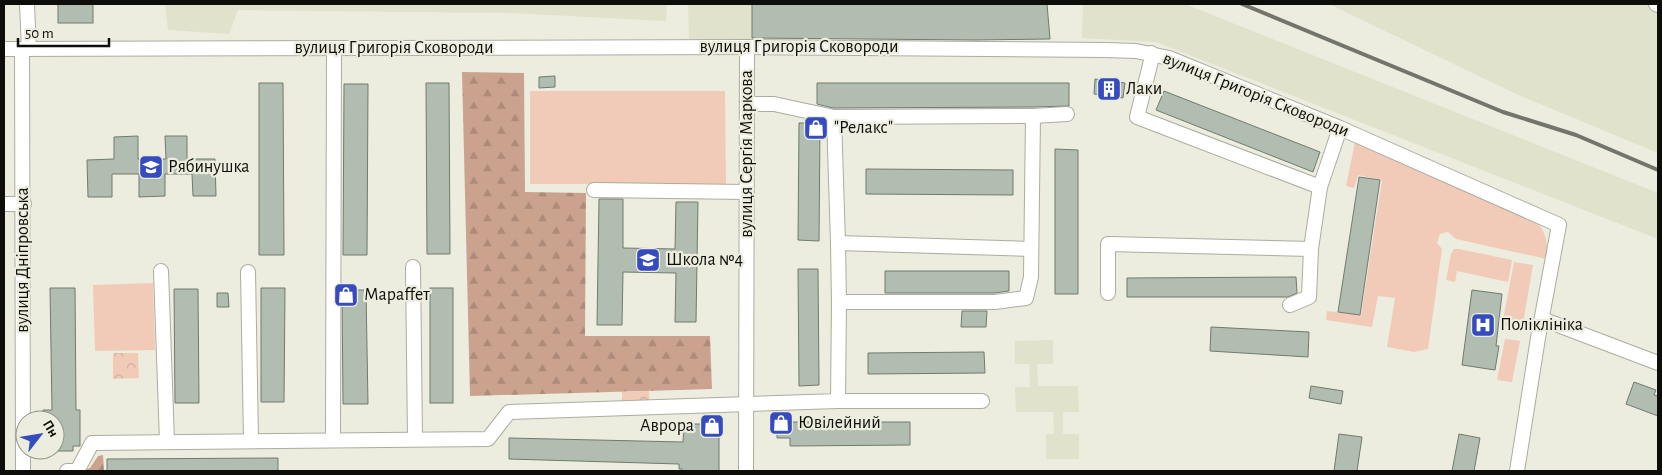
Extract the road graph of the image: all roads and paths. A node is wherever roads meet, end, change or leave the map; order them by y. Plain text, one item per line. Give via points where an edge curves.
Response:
1 (27, 4) edge
2 (746, 47) junction
3 (334, 48) junction
4 (4, 49) edge
5 (25, 49) junction
6 (1151, 53) junction
7 (747, 104) junction
8 (1067, 114) dead end
9 (1033, 116) junction
10 (834, 117) junction
11 (1340, 128) junction
12 (1320, 188) junction
13 (594, 190) dead end
14 (746, 192) junction
15 (4, 204) edge
16 (24, 204) junction
17 (838, 243) junction
18 (1031, 249) junction
19 (1311, 249) junction
20 (413, 268) dead end
21 (161, 272) dead end
22 (248, 272) dead end
23 (1108, 293) dead end
24 (839, 302) junction
25 (1290, 304) dead end
26 (1542, 318) junction
27 (1658, 363) edge
28 (838, 401) junction
29 (982, 401) dead end
30 (746, 404) junction
31 (333, 439) junction
32 (415, 439) junction
33 (251, 440) junction
34 (167, 442) junction
35 (23, 471) edge
36 (67, 471) edge
37 (746, 471) edge
38 (1516, 471) edge

1 - 5 street, вулиця Дніпровська
2 - 3 street, вулиця Григорія Сковороди
2 - 6 street, вулиця Григорія Сковороди
2 - 7 street, вулиця Сергія Маркова
3 - 5 street, вулиця Григорія Сковороди
3 - 31 street
4 - 5 street, вулиця Григорія Сковороди
5 - 16 street, вулиця Дніпровська
6 - 11 street, вулиця Григорія Сковороди
6 - 12 street via 1137,117
7 - 10 street via 774,104
7 - 14 street, вулиця Сергія Маркова
8 - 9 street
9 - 10 street
9 - 18 street
10 - 17 street
11 - 12 street
11 - 26 street, вулиця Григорія Сковороди via 1559,225
12 - 19 street
13 - 14 street
14 - 30 street, вулиця Сергія Маркова
15 - 16 street
16 - 35 street, вулиця Дніпровська
17 - 18 street
17 - 24 street
18 - 24 street via 1031,277 1026,298 995,302
19 - 23 street via 1108,244
19 - 25 street via 1308,297
20 - 32 street
21 - 34 street
22 - 33 street
24 - 28 street
26 - 27 street
26 - 38 street
28 - 29 street
28 - 30 street
30 - 32 street via 509,412 488,439
30 - 37 street, вулиця Сергія Маркова
31 - 32 street
31 - 33 street
33 - 34 street
34 - 36 street via 92,443 77,471

